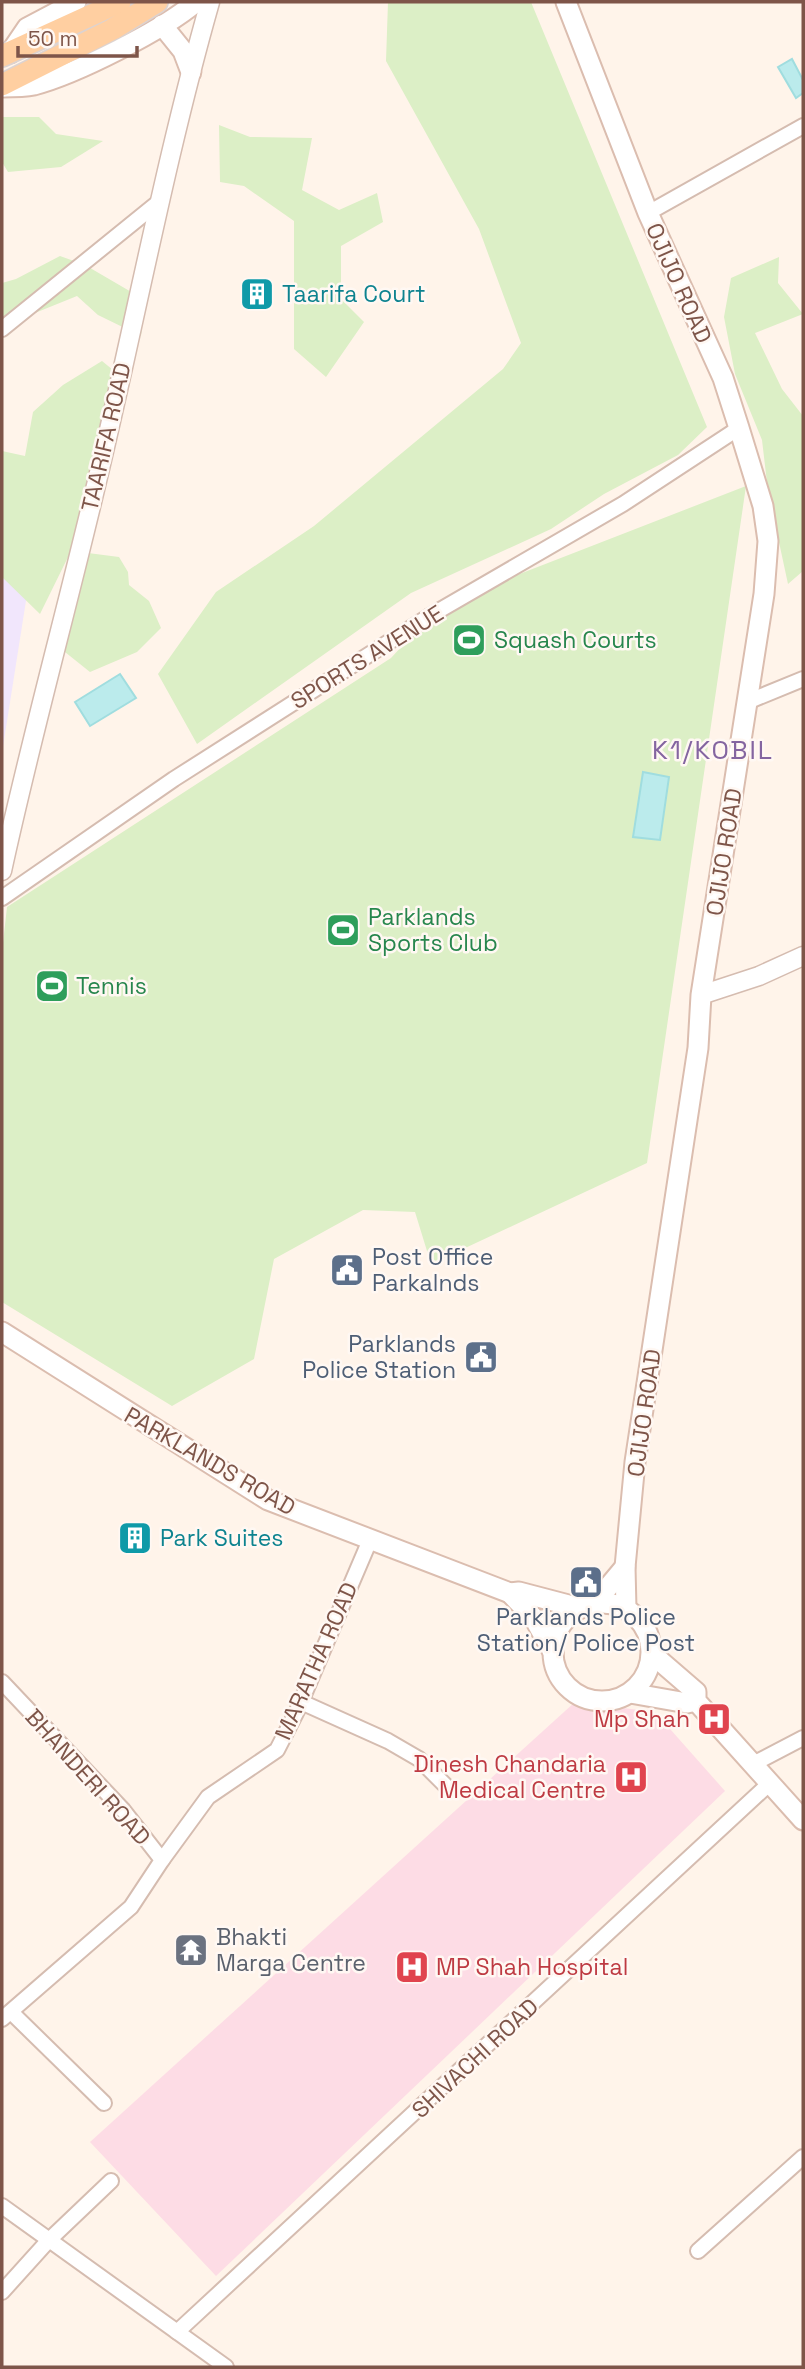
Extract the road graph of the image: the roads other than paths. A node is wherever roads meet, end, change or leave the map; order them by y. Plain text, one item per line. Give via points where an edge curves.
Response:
1 (76, 2) edge
2 (120, 2) edge
3 (157, 2) edge
4 (196, 2) edge
5 (211, 2) edge
6 (566, 2) edge
7 (162, 25) junction
8 (6, 54) edge
9 (191, 72) junction
10 (2, 86) edge
11 (803, 127) edge
12 (160, 201) junction
13 (648, 214) junction
14 (2, 329) edge
15 (740, 428) junction
16 (803, 679) edge
17 (747, 702) junction
18 (2, 872) edge
19 (2, 898) edge
20 (803, 956) edge
21 (701, 995) junction
22 (2, 1332) edge
23 (370, 1541) junction
24 (625, 1567) junction
25 (510, 1593) junction
26 (587, 1606) junction
27 (626, 1609) junction
28 (553, 1651) junction
29 (652, 1654) junction
30 (2, 1682) edge
31 (629, 1693) junction
32 (696, 1701) junction
33 (299, 1702) junction
34 (803, 1738) edge
35 (753, 1764) junction
36 (770, 1783) junction
37 (448, 1788) dead end
38 (803, 1819) edge
39 (162, 1860) junction
40 (6, 2015) edge
41 (104, 2103) dead end
42 (803, 2157) edge
43 (111, 2181) dead end
44 (2, 2206) edge
45 (48, 2241) junction
46 (698, 2252) dead end
47 (2, 2292) edge
48 (177, 2332) junction
49 (226, 2367) edge

1 - 8 main road via 27,28
2 - 8 main road
3 - 10 main road
4 - 7 main road
5 - 9 street, TAARIFA ROAD
6 - 13 main road, OJIJO ROAD
7 - 9 main road via 183,51
7 - 10 main road via 52,79 31,86
9 - 12 street, TAARIFA ROAD
11 - 13 street
12 - 14 street
12 - 18 street, TAARIFA ROAD
13 - 15 main road, OJIJO ROAD via 723,378
15 - 17 main road, OJIJO ROAD via 763,506 768,541
15 - 19 street, SPORTS AVENUE via 624,503 428,617 174,779
16 - 17 street
17 - 21 main road, OJIJO ROAD
20 - 21 street
21 - 24 main road, OJIJO ROAD via 698,1048 635,1462
22 - 23 main road, PARKLANDS ROAD via 268,1500
23 - 25 main road, PARKLANDS ROAD
23 - 33 street, MARATHA ROAD
24 - 26 main road
24 - 27 main road, OJIJO ROAD
25 - 26 main road, PARKLANDS ROAD
25 - 28 main road, PARKLANDS ROAD via 534,1618
26 - 27 main road via 610,1604
26 - 28 main road via 566,1619 556,1634
27 - 29 main road via 640,1620
28 - 31 main road via 555,1666 573,1691 601,1701
29 - 31 main road via 649,1669
29 - 32 main road via 696,1692
30 - 39 street, BHANDERI ROAD via 123,1811
31 - 32 main road
32 - 35 main road
33 - 37 street via 388,1741 419,1759
33 - 39 street, MARATHA ROAD via 277,1750 208,1797
34 - 35 street
35 - 36 main road
36 - 38 main road
36 - 48 street, SHIVACHI ROAD
39 - 40 street, BHANDERI ROAD via 131,1907
40 - 41 street
42 - 46 street
43 - 45 street
44 - 45 street
45 - 47 street
45 - 48 street
48 - 49 street

